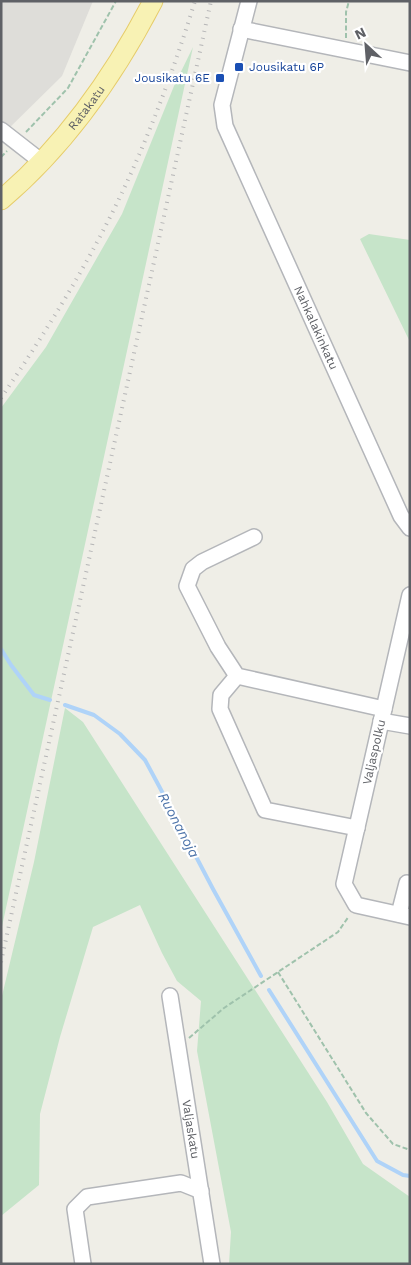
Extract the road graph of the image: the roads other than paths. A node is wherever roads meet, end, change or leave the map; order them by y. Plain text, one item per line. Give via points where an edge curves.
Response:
1 (153, 1) edge
2 (249, 1) edge
3 (242, 29) junction
4 (410, 63) edge
5 (1, 130) edge
6 (42, 162) junction
7 (1, 200) edge
8 (410, 528) edge
9 (254, 537) dead end
10 (410, 595) edge
11 (238, 676) junction
12 (382, 715) junction
13 (410, 726) edge
14 (357, 828) junction
15 (409, 879) edge
16 (405, 916) edge
17 (170, 996) dead end
18 (201, 1191) junction
19 (82, 1264) edge
20 (212, 1264) edge

1 - 6 main road, Ratakatu via 97,95
2 - 3 street, Nahkalakinkatu
3 - 4 street
3 - 8 street, Nahkalakinkatu via 222,105 225,126 401,516
5 - 6 street
6 - 7 main road, Ratakatu
9 - 11 street via 202,562 193,570 187,586 218,647
10 - 12 street, Valjaspolku
11 - 12 street
11 - 14 street via 221,695 220,709 265,810
12 - 13 street
12 - 14 street, Valjaspolku
14 - 16 street, Valjaspolku via 344,884 356,905
15 - 16 street
17 - 18 street, Valjaskatu
18 - 19 street via 181,1183 87,1198 75,1208
18 - 20 street, Valjaskatu

